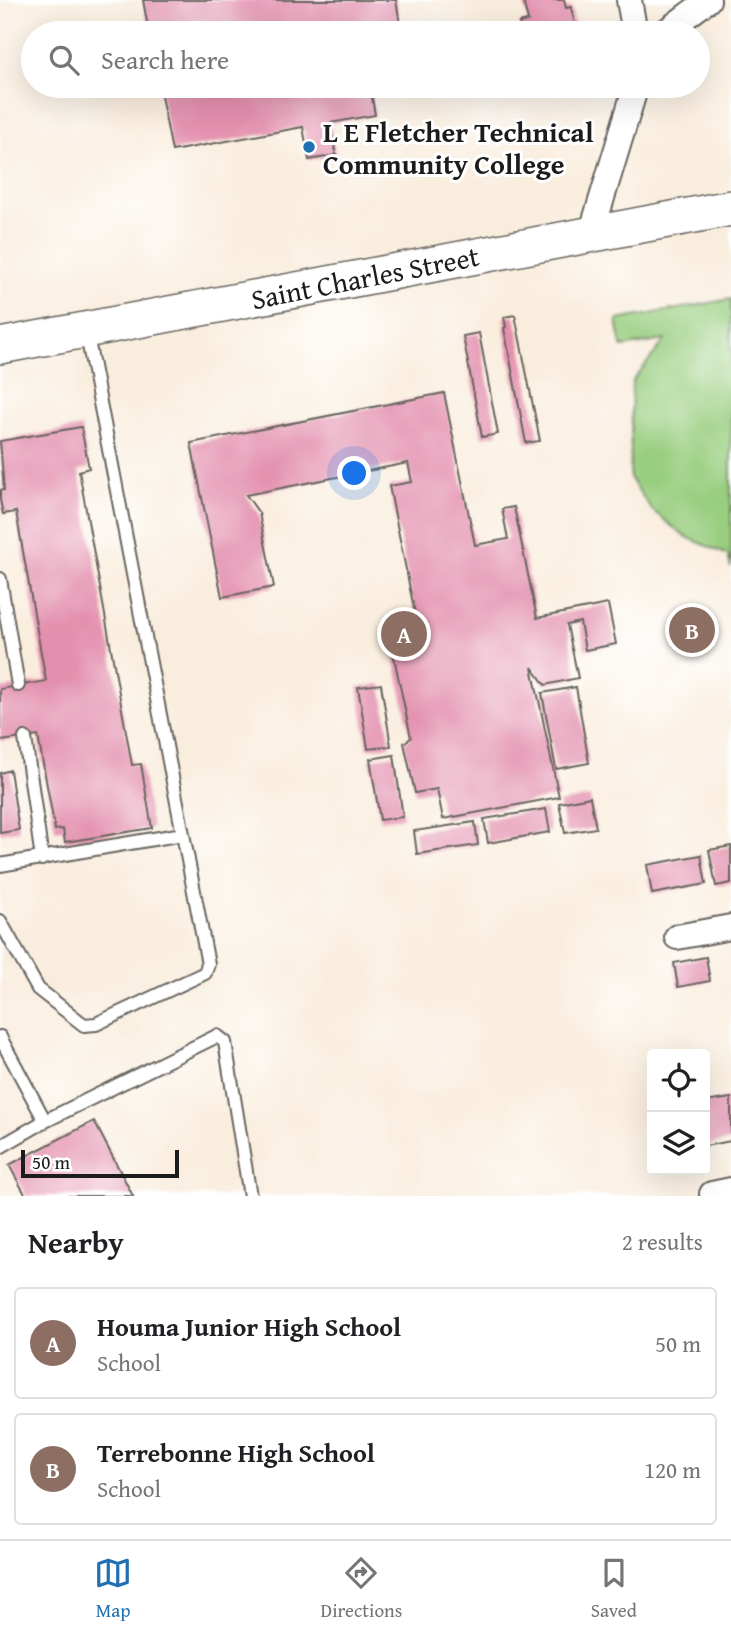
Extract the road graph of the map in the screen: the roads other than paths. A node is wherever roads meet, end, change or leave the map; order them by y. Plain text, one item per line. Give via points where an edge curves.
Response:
1 (629, 0) edge
2 (708, 0) edge
3 (633, 21) edge
4 (680, 21) edge
5 (632, 98) edge
6 (731, 208) edge
7 (591, 234) junction
8 (86, 330) junction
9 (0, 346) edge
10 (0, 579) edge
11 (18, 685) dead end
12 (26, 738) dead end
13 (183, 834) junction
14 (42, 859) junction
15 (0, 864) edge
16 (0, 922) edge
17 (731, 927) edge
18 (677, 937) dead end
19 (0, 1037) edge
20 (45, 1121) junction
21 (0, 1147) edge
22 (250, 1196) edge

1 - 3 street
2 - 4 street
5 - 7 street
6 - 7 street, Saint Charles Street
7 - 8 street, Saint Charles Street
8 - 9 street, Saint Charles Street
8 - 13 lane
10 - 11 lane
12 - 14 lane
13 - 14 lane
13 - 16 lane via 208,964 205,973 96,1024 84,1025 38,989
14 - 15 lane
17 - 18 street
19 - 20 lane
20 - 21 lane
20 - 22 lane via 217,1036 225,1042

